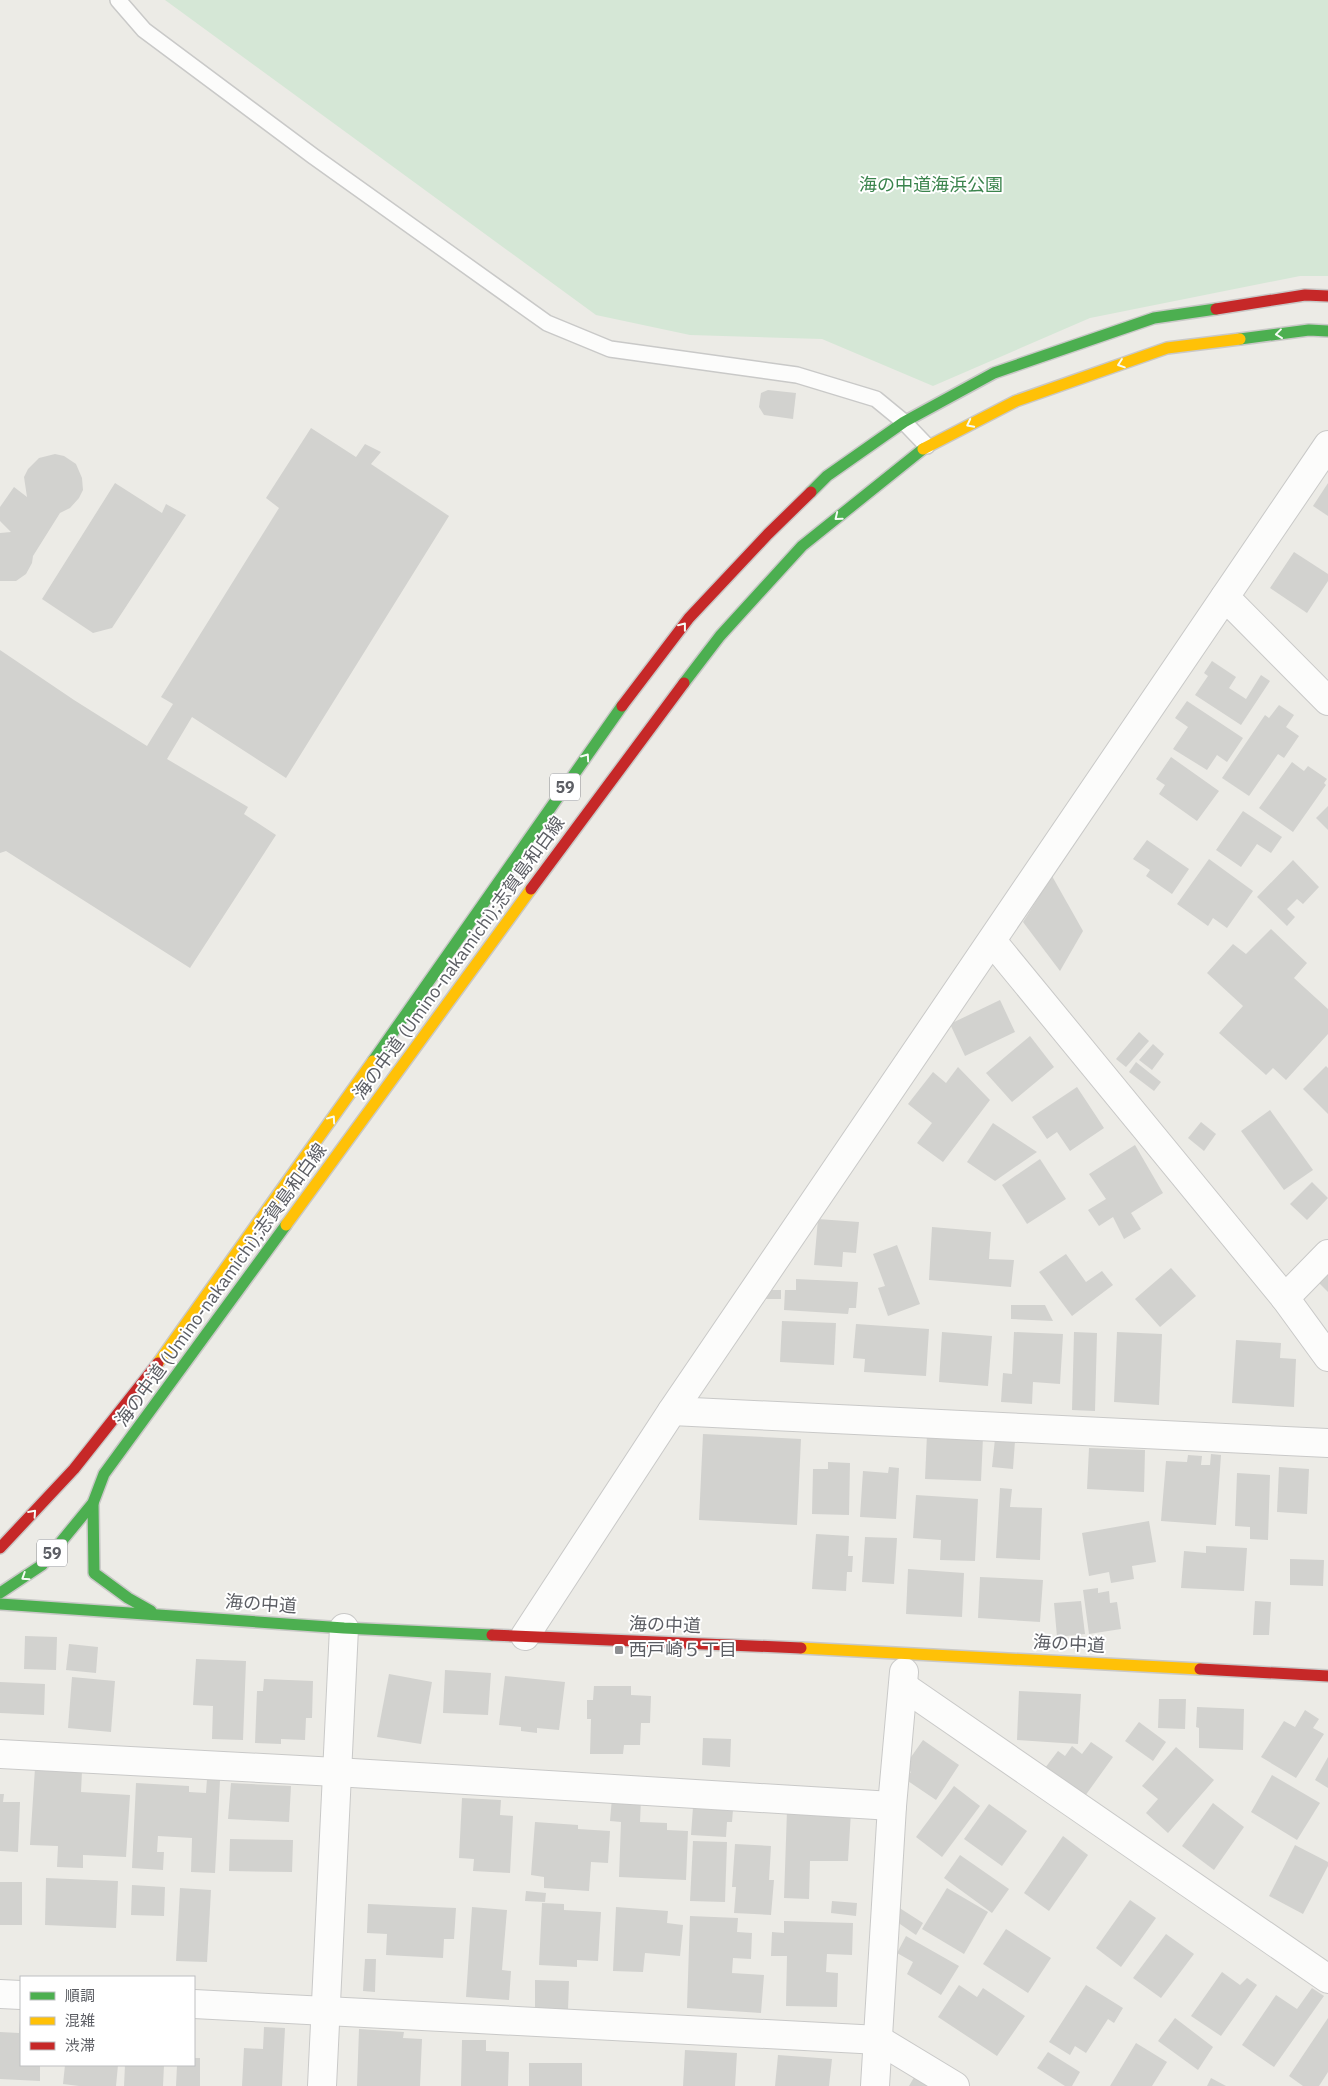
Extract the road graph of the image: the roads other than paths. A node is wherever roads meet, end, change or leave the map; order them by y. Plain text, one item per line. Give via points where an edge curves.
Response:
1 (118, 0) edge
2 (1328, 296) edge
3 (1328, 331) edge
4 (904, 422) junction
5 (1328, 444) edge
6 (927, 446) junction
7 (1225, 597) junction
8 (1328, 701) edge
9 (992, 941) junction
10 (1328, 1254) edge
11 (1285, 1298) junction
12 (1328, 1357) edge
13 (672, 1411) junction
14 (1328, 1443) edge
15 (93, 1503) junction
16 (0, 1548) edge
17 (0, 1593) edge
18 (0, 1604) edge
19 (156, 1614) junction
20 (344, 1628) junction
21 (525, 1636) junction
22 (904, 1652) junction
23 (1328, 1676) edge
24 (903, 1686) junction
25 (0, 1754) edge
26 (336, 1772) junction
27 (892, 1806) junction
28 (1328, 1979) edge
29 (0, 1994) edge
30 (20, 1995) edge
31 (195, 2004) edge
32 (325, 2011) junction
33 (879, 2040) junction
34 (322, 2086) edge
35 (875, 2086) edge
36 (955, 2086) edge

1 - 4 lane via 144,30 313,156 547,323 610,349 797,376 876,398
2 - 4 main road, 海の中道 (Umino-nakamichi);志賀島和白線 / 59 via 1305,295 1154,318 994,373
3 -> 6 main road, 海の中道 (Umino-nakamichi);志賀島和白線 / 59 via 1309,330 1167,348 1016,401
4 - 6 lane
16 -> 4 main road, 海の中道 (Umino-nakamichi);志賀島和白線 / 59 via 74,1469 163,1356 612,719 689,618 827,476
5 - 7 street
6 -> 15 main road, 海の中道 (Umino-nakamichi);志賀島和白線 / 59 via 802,546 720,636 643,736 104,1474
7 - 8 street
7 - 9 street
9 - 11 street
9 - 13 street
10 - 11 street
11 - 12 street
13 - 14 street
13 - 21 street
15 -> 17 main road, 海の中道 (Umino-nakamichi);志賀島和白線 / 59 via 42,1565
15 - 19 main road via 94,1573
18 - 19 main road, 海の中道
19 - 20 main road, 海の中道
20 - 21 main road, 海の中道
20 - 26 street
21 - 22 main road, 海の中道
22 - 23 main road, 海の中道
22 - 24 street
24 - 27 street
24 - 28 street
25 - 26 street
26 - 27 street
26 - 32 street
27 - 33 street
29 - 30 street
31 - 32 street
32 - 33 street
32 - 34 street
33 - 35 street
33 - 36 street

